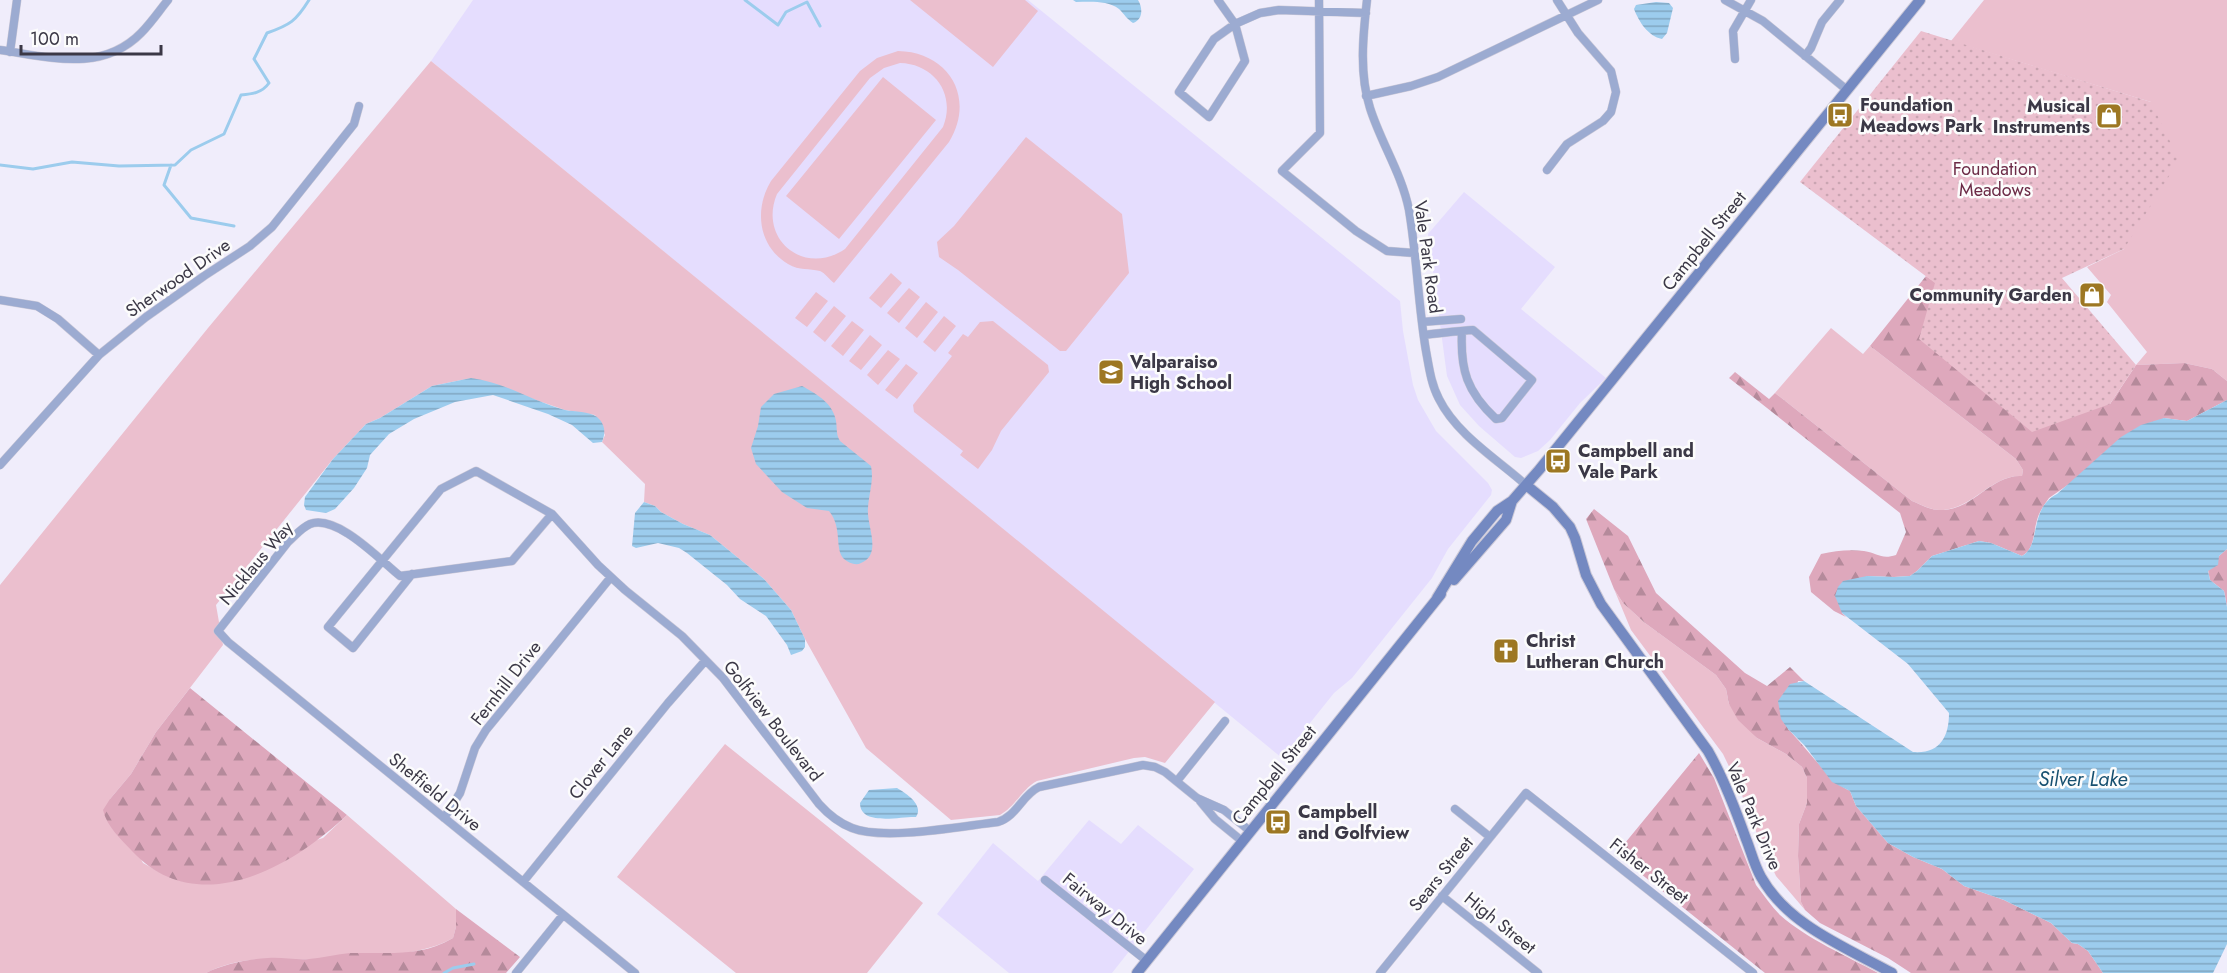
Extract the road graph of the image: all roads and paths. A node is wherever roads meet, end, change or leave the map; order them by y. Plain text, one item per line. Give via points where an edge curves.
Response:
1 (17, 0) edge
2 (168, 0) edge
3 (1218, 0) edge
4 (1318, 0) edge
5 (1557, 0) edge
6 (1598, 0) edge
7 (1725, 0) edge
8 (1750, 0) edge
9 (1840, 0) edge
10 (1920, 0) edge
11 (1366, 1) edge
12 (1744, 10) junction
13 (1318, 11) junction
14 (1366, 13) junction
15 (1566, 15) junction
16 (1235, 24) junction
17 (0, 50) edge
18 (10, 52) junction
19 (1805, 56) junction
20 (1735, 59) dead end
21 (1846, 90) junction
22 (1366, 96) junction
23 (359, 106) dead end
24 (1547, 170) dead end
25 (1414, 253) junction
26 (0, 300) edge
27 (1461, 319) dead end
28 (1422, 322) junction
29 (1462, 331) junction
30 (1424, 335) junction
31 (99, 356) junction
32 (0, 465) edge
33 (1526, 485) junction
34 (552, 514) junction
35 (382, 561) junction
36 (412, 574) junction
37 (611, 578) junction
38 (218, 631) joint
39 (705, 661) junction
40 (1225, 722) dead end
41 (1177, 781) junction
42 (1526, 793) joint
43 (1197, 798) junction
44 (1455, 809) dead end
45 (444, 818) junction
46 (1250, 831) junction
47 (1490, 837) junction
48 (1242, 841) junction
49 (1045, 880) dead end
50 (523, 882) junction
51 (1442, 896) junction
52 (562, 915) junction
53 (1147, 961) junction
54 (516, 973) edge
55 (635, 973) edge
56 (1137, 973) edge
57 (1380, 973) edge
58 (1538, 973) edge
59 (1753, 973) edge
60 (1892, 973) edge

1 - 18 street
2 - 18 street via 141,33 114,52 67,60
3 - 16 street
4 - 13 street
5 - 15 street
6 - 15 street
7 - 12 street
8 - 12 street
9 - 19 street via 1822,22
10 - 21 main road, Campbell Street
11 - 14 street, Vale Park Road
12 - 19 street
12 - 20 street via 1733,31
13 - 14 street
13 - 16 street via 1260,13
13 - 25 street via 1320,133 1282,171 1356,231 1388,251
14 - 22 street, Vale Park Road
15 - 22 street via 1438,77
15 - 24 street via 1611,71 1615,99 1603,121 1567,144
16 - 16 street via 1245,61 1209,117 1179,92 1214,39
17 - 18 street
19 - 21 street
21 - 33 main road, Campbell Street
22 - 25 street, Vale Park Road via 1404,190
23 - 31 street, Sherwood Drive via 354,124 272,227 146,317
25 - 28 street, Vale Park Road
26 - 31 street via 37,306 58,319
27 - 28 street
28 - 30 street, Vale Park Road
29 - 29 street via 1473,330 1532,380 1502,418 1496,419 1484,408 1467,381 1461,355
29 - 30 street
30 - 33 street, Vale Park Road via 1433,382 1447,413
31 - 32 street, Sherwood Drive
33 - 46 main road, Campbell Street via 1472,541 1437,598
33 - 60 main road, Vale Park Drive via 1570,527 1586,575 1601,604 1722,774 1770,892 1803,923
34 - 35 street, Golfview Boulevard via 476,471 441,489
34 - 36 street via 512,561
34 - 37 street, Golfview Boulevard
35 - 36 street, Nicklaus Way via 400,576
35 - 36 street, Golfview Boulevard via 328,627 353,648
35 - 38 street, Nicklaus Way via 346,531 312,524 288,542
37 - 39 street, Golfview Boulevard via 682,636
37 - 45 street, Fernhill Drive via 486,730 475,748 460,793
38 - 45 street, Sheffield Drive
39 - 41 street, Golfview Boulevard via 728,684 819,804 835,819 862,831 893,833 999,822 1039,787 1143,765 1155,767
39 - 50 street, Clover Lane
40 - 41 street
41 - 43 street, Golfview Boulevard
42 - 47 street, Sears Street
42 - 59 street, Fisher Street
43 - 46 street, Golfview Boulevard via 1224,810
43 - 48 street
44 - 47 street
45 - 50 street, Sheffield Drive
46 - 48 main road, Campbell Street
47 - 51 street, Sears Street
48 - 53 main road, Campbell Street
49 - 53 street, Fairway Drive
50 - 52 street, Sheffield Drive
51 - 57 street, Sears Street
51 - 58 street, High Street
52 - 54 street
52 - 55 street, Sheffield Drive
53 - 56 main road, Campbell Street

